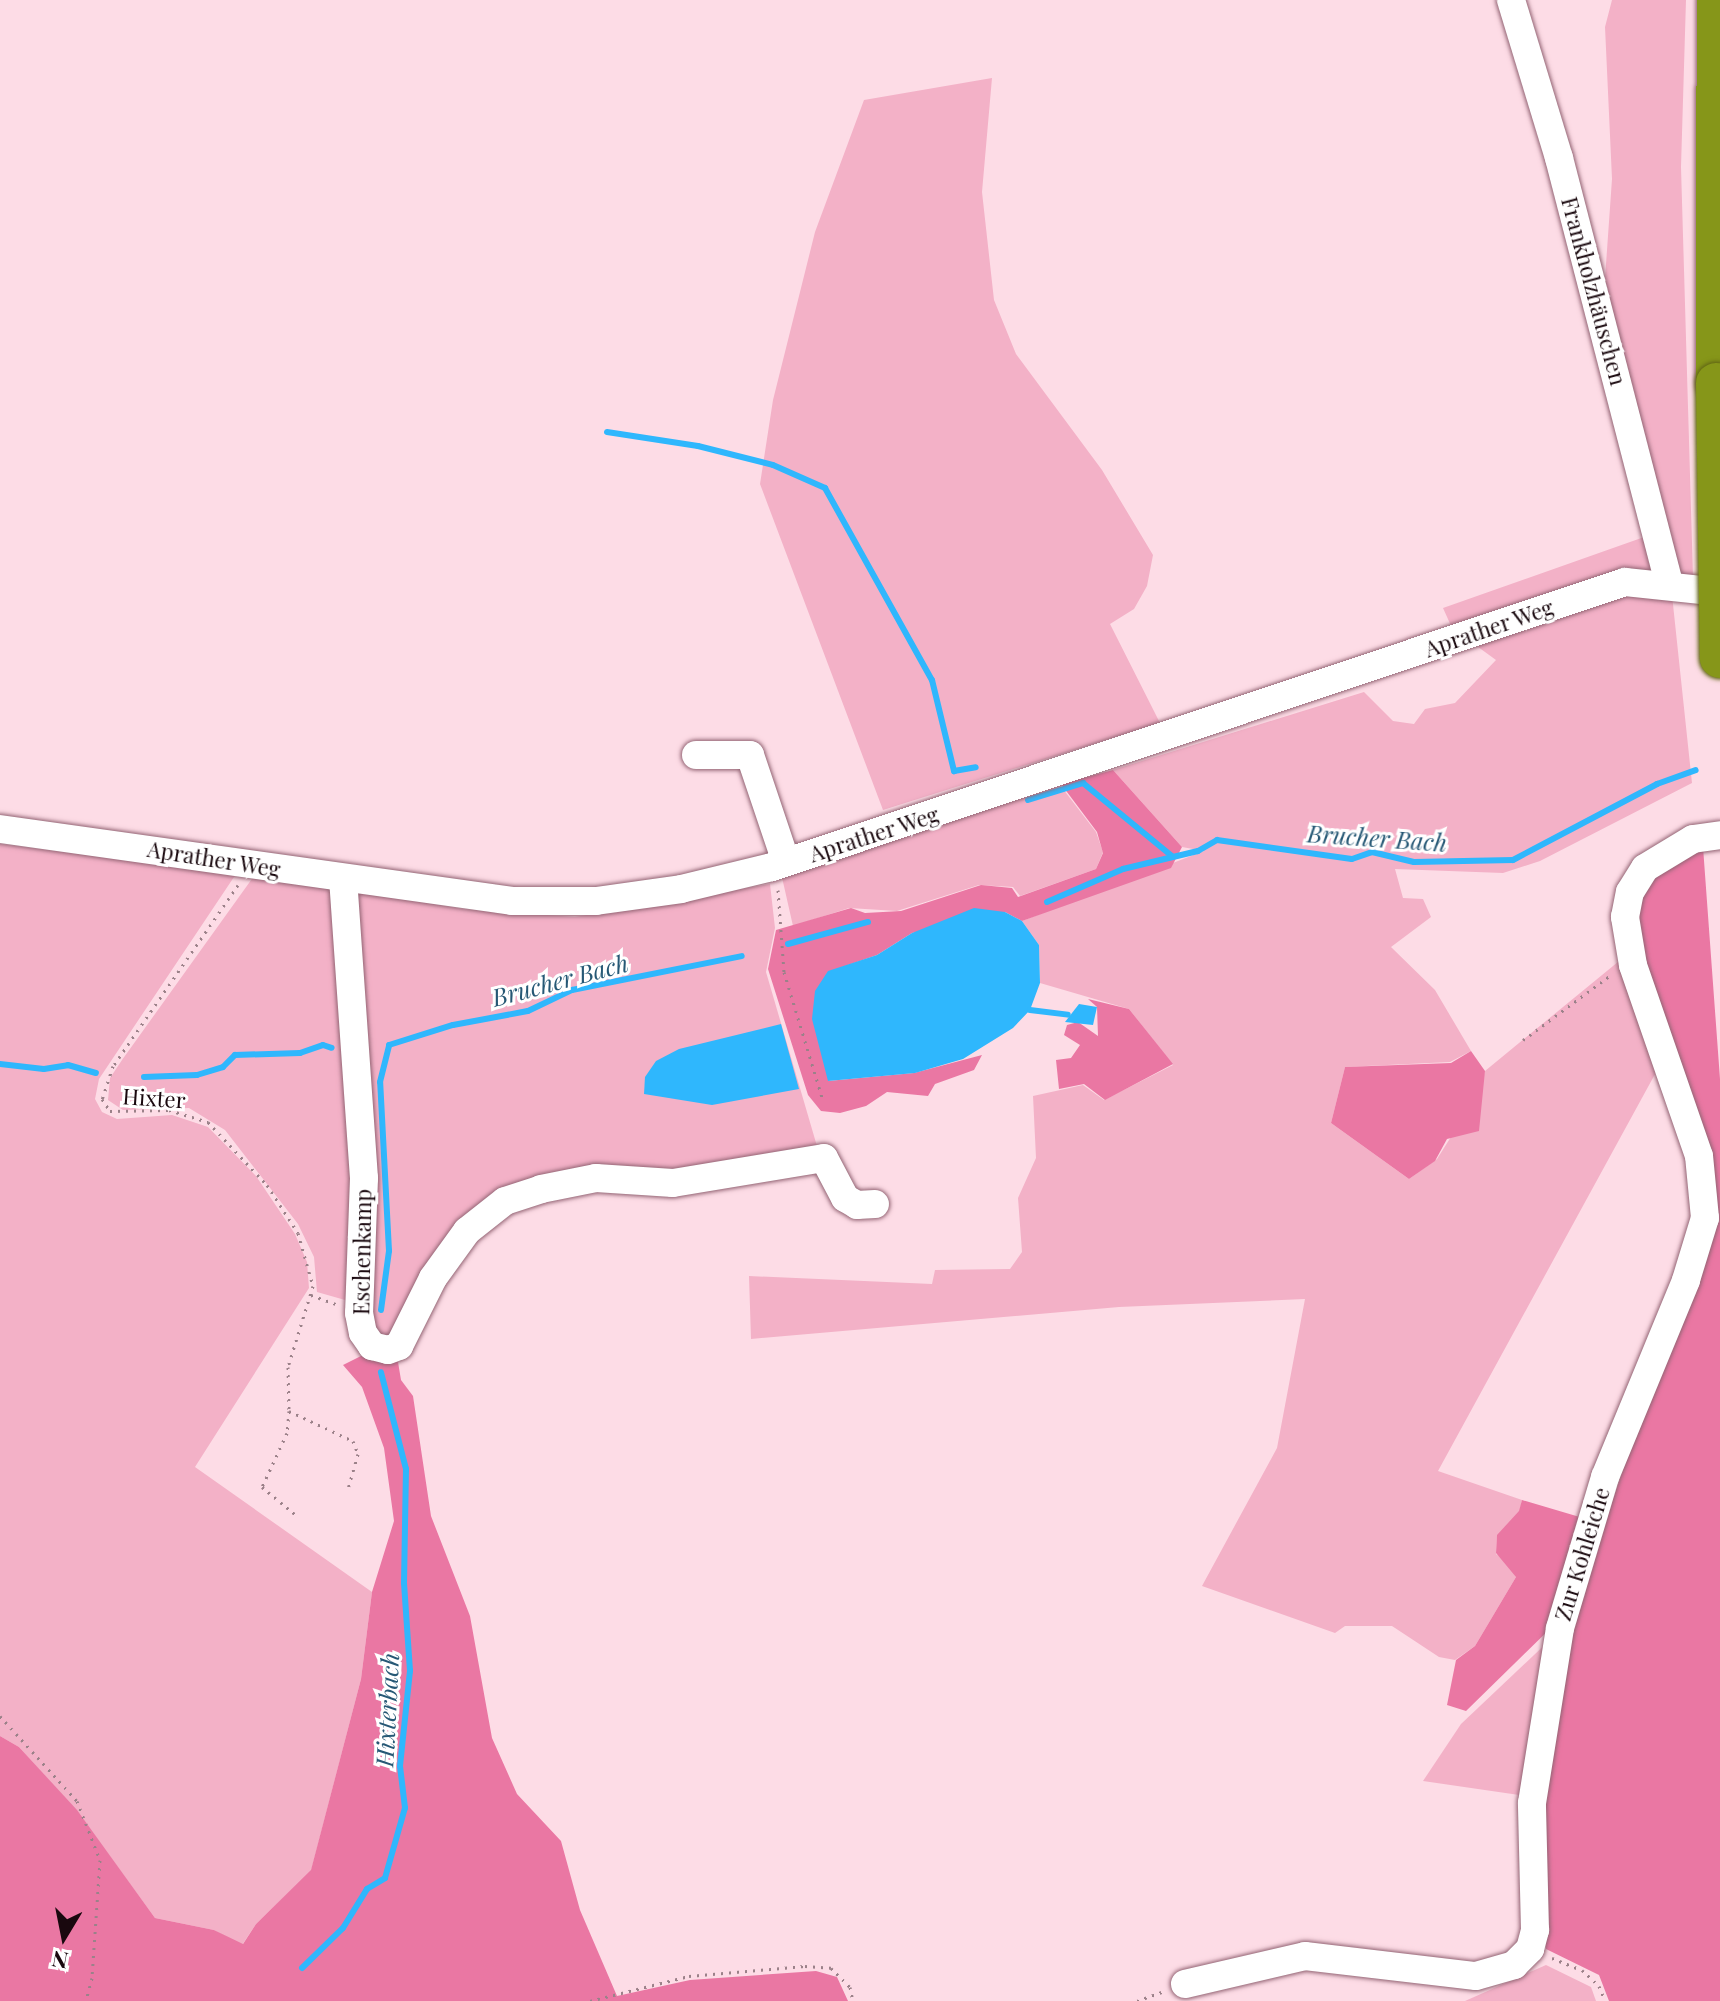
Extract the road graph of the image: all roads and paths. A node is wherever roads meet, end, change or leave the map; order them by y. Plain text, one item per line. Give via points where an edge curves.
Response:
1 (1511, 0) edge
2 (1717, 0) edge
3 (1669, 583) junction
4 (1720, 592) edge
5 (1720, 658) edge
6 (696, 755) dead end
7 (0, 829) edge
8 (1720, 835) edge
9 (779, 864) junction
10 (251, 865) junction
11 (343, 878) junction
12 (1633, 965) junction
13 (1523, 1040) dead end
14 (823, 1100) dead end
15 (875, 1204) dead end
16 (289, 1411) junction
17 (348, 1489) dead end
18 (297, 1516) dead end
19 (0, 1716) edge
20 (1530, 1949) junction
21 (1185, 1984) joint
22 (86, 2001) edge
23 (590, 2001) edge
24 (853, 2001) edge
25 (1137, 2001) edge
26 (1605, 2001) edge

1 - 3 street, Frankholzhäuschen via 1559,158
2 - 5 highway, bridge
3 - 4 street, Aprather Weg
3 - 9 street, Aprather Weg via 1625,582
6 - 9 street via 750,755
7 - 10 street, Aprather Weg
8 - 12 street, Zur Kohleiche via 1668,850 1638,876 1625,917
9 - 11 street, Aprather Weg via 681,889 596,901 512,901
9 - 14 path via 784,972
10 - 11 street, Aprather Weg
10 - 16 path, Hixter via 113,1066 102,1099 110,1111 169,1110 208,1122 267,1185 298,1233 313,1286 288,1367
11 - 15 street, Eschenkamp via 364,1178 359,1313 372,1346 399,1346 433,1278 467,1231 505,1201 541,1189 596,1178 673,1183 824,1158 845,1198 857,1205
12 - 13 path via 1610,975
12 - 20 street, Zur Kohleiche via 1699,1156 1705,1218 1686,1280 1605,1477 1560,1628 1532,1803 1535,1921
16 - 17 path via 353,1441 358,1454
16 - 18 path, Hixter via 287,1433 262,1487
19 - 22 path via 77,1801 100,1860
20 - 21 street via 1514,1965 1476,1976 1305,1956
20 - 26 path via 1582,1970 1599,1986
21 - 25 path
23 - 24 path via 689,1976 805,1966 831,1968 850,1987

